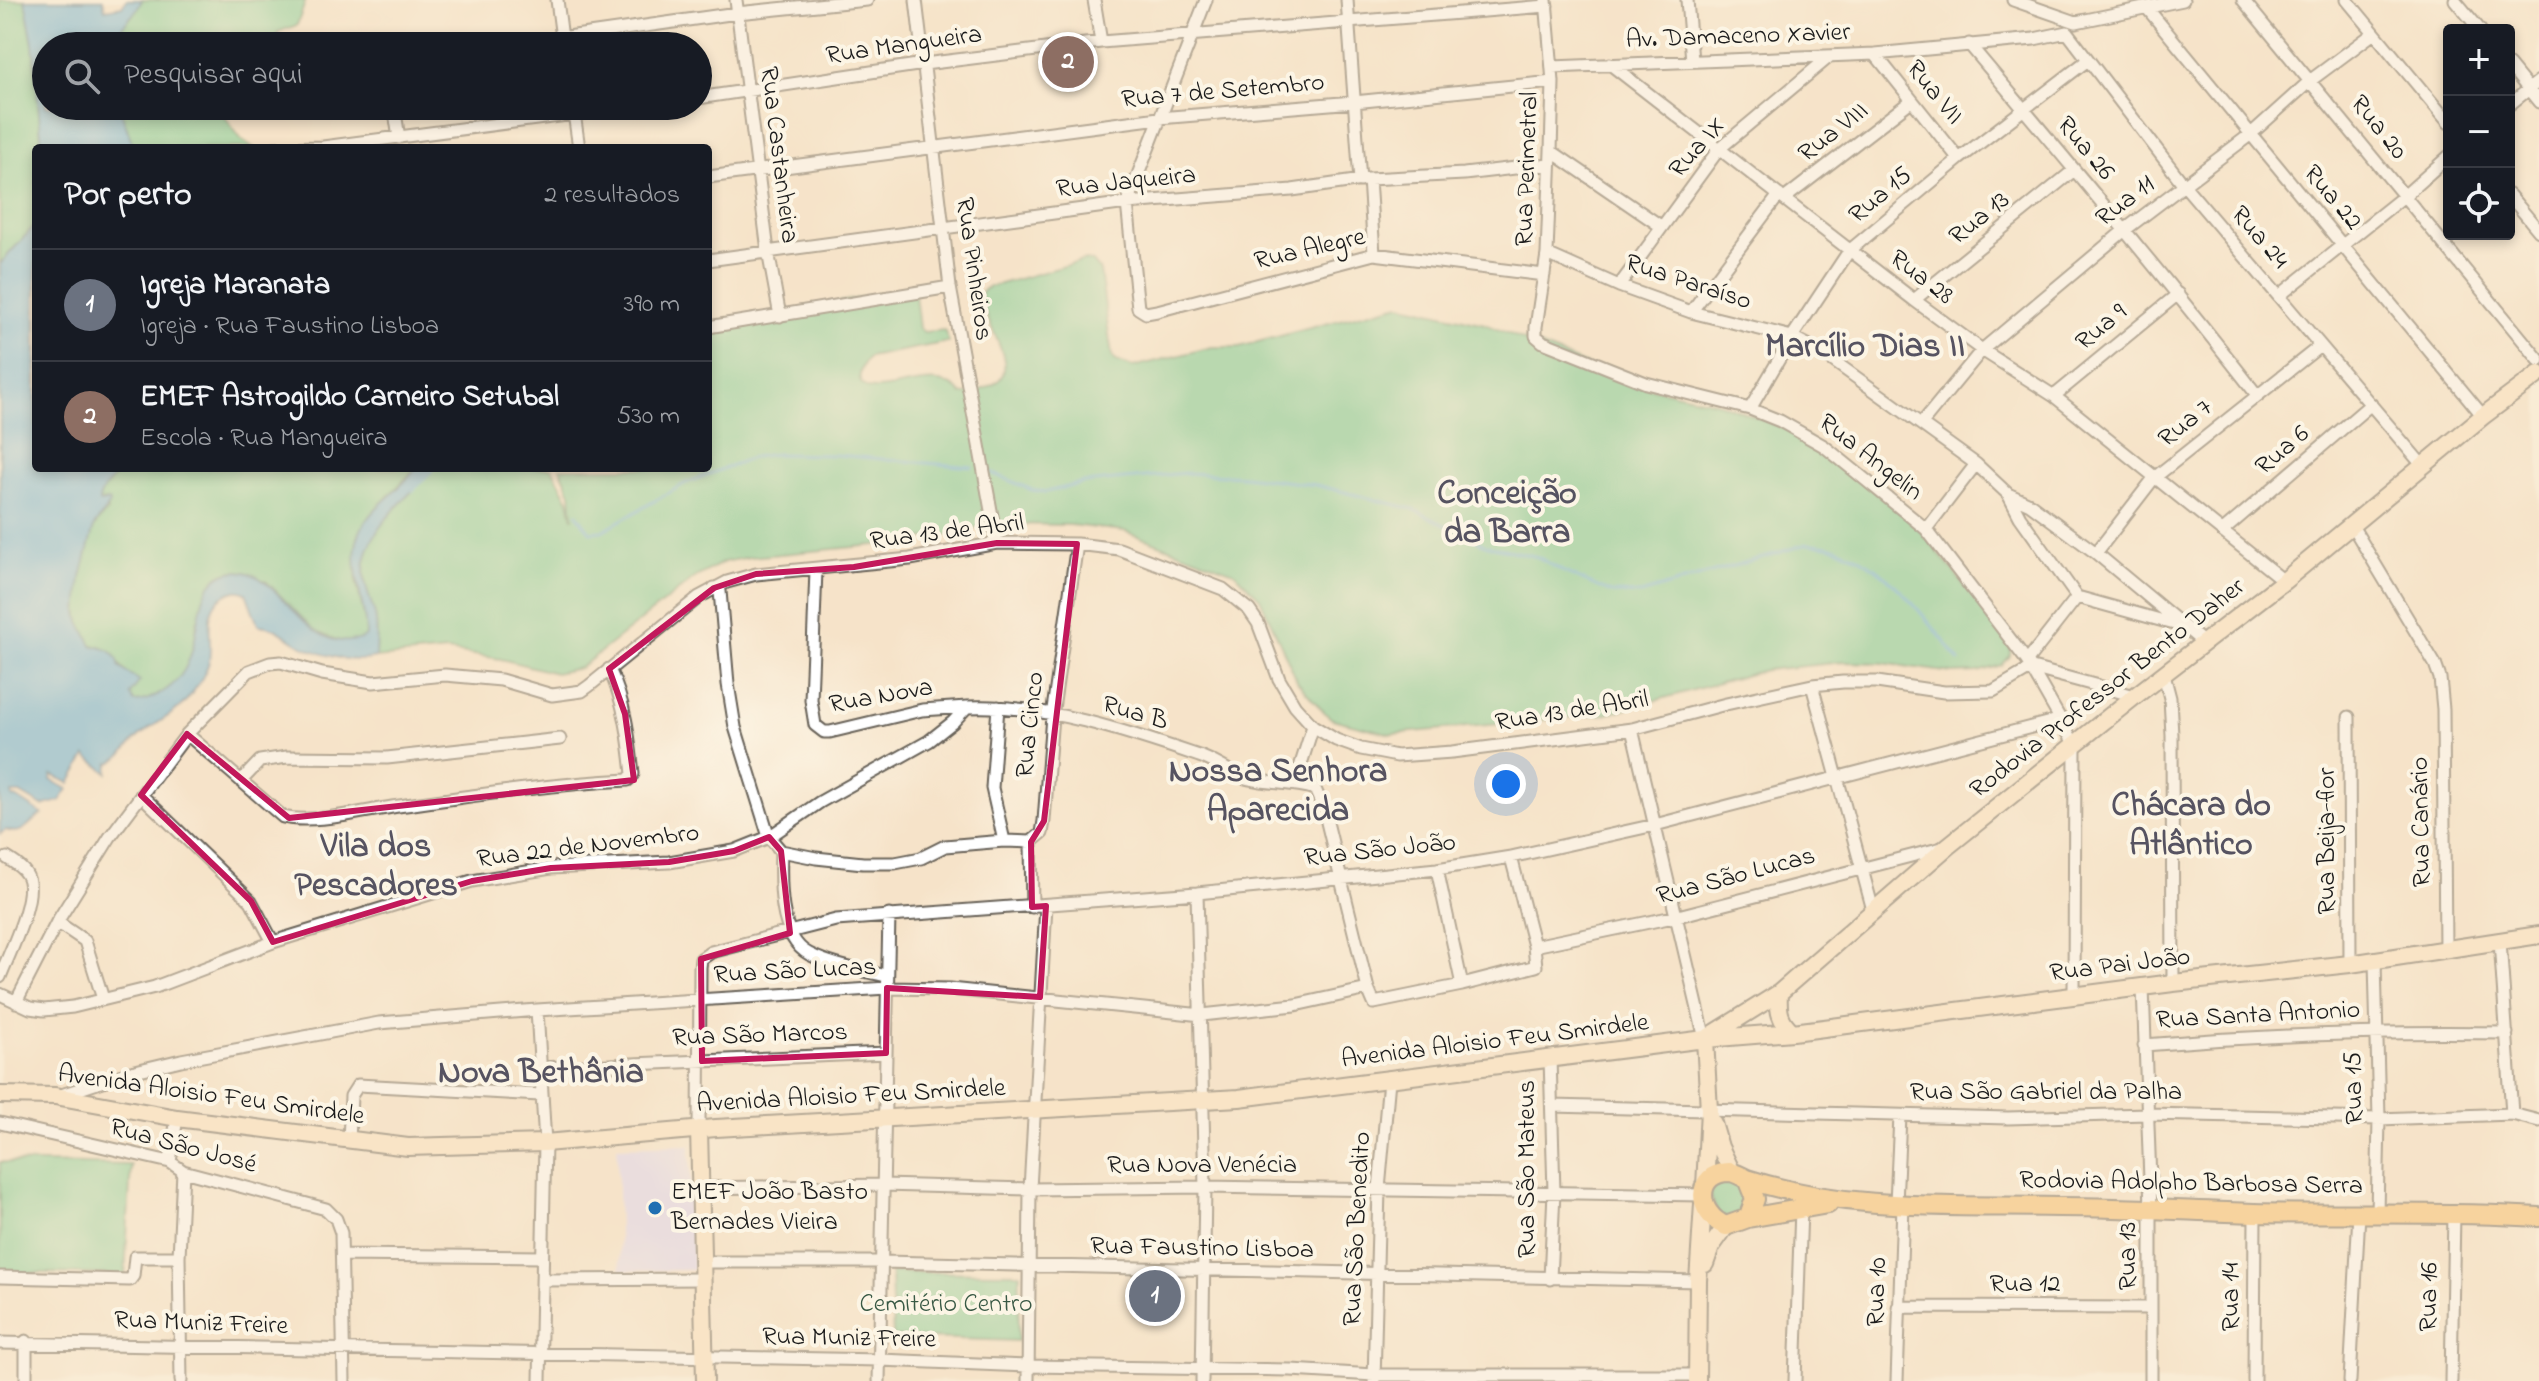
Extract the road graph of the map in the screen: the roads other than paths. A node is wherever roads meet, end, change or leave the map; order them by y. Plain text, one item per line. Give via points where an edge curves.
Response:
1 (557, 0) edge
2 (867, 0) edge
3 (916, 0) edge
4 (1094, 0) edge
5 (1206, 0) edge
6 (1347, 0) edge
7 (1687, 0) edge
8 (2183, 0) edge
9 (2243, 0) edge
10 (2347, 0) edge
11 (2455, 0) edge
12 (2021, 1) edge
13 (1546, 3) edge
14 (736, 6) edge
15 (2147, 8) junction
16 (2076, 22) junction
17 (1349, 23) junction
18 (2475, 24) edge
19 (562, 32) edge
20 (611, 32) edge
21 (2067, 32) junction
22 (2374, 33) junction
23 (1193, 35) junction
24 (1101, 42) junction
25 (1969, 44) junction
26 (1875, 54) junction
27 (1829, 57) junction
28 (2088, 60) junction
29 (1692, 61) junction
30 (924, 64) junction
31 (1610, 64) junction
32 (1552, 67) junction
33 (2515, 73) edge
34 (2311, 80) junction
35 (2539, 81) edge
36 (1553, 82) junction
37 (2528, 89) junction
38 (748, 91) junction
39 (712, 96) edge
40 (2515, 100) edge
41 (1911, 101) junction
42 (1354, 102) junction
43 (2539, 102) edge
44 (2023, 108) junction
45 (2443, 116) edge
46 (1159, 118) junction
47 (396, 120) edge
48 (512, 120) edge
49 (575, 120) edge
50 (2251, 134) junction
51 (399, 138) junction
52 (348, 144) edge
53 (578, 144) edge
54 (933, 148) junction
55 (1719, 149) junction
56 (1550, 157) junction
57 (1959, 159) junction
58 (2443, 161) edge
59 (758, 170) junction
60 (2073, 171) junction
61 (712, 176) edge
62 (1364, 180) junction
63 (2184, 185) junction
64 (2404, 196) junction
65 (1782, 197) junction
66 (2515, 202) edge
67 (1127, 203) junction
68 (944, 226) junction
69 (1662, 227) junction
70 (2126, 229) junction
71 (2539, 231) edge
72 (2342, 244) junction
73 (768, 251) junction
74 (1849, 251) junction
75 (1374, 254) junction
76 (1547, 254) junction
77 (712, 259) edge
78 (1544, 275) junction
79 (1619, 286) junction
80 (950, 287) junction
81 (2178, 294) junction
82 (2279, 296) junction
83 (1914, 300) junction
84 (1691, 312) junction
85 (780, 316) junction
86 (712, 326) edge
87 (1792, 337) junction
88 (1538, 339) joint
89 (2320, 346) junction
90 (1982, 350) junction
91 (2539, 360) edge
92 (2539, 374) edge
93 (2257, 395) junction
94 (2054, 396) junction
95 (2371, 404) junction
96 (1750, 409) junction
97 (2483, 416) junction
98 (1922, 423) junction
99 (1976, 464) junction
100 (2423, 466) junction
101 (2154, 478) junction
102 (2008, 494) junction
103 (2351, 524) junction
104 (1926, 529) junction
105 (2223, 531) junction
106 (997, 543) junction
107 (1077, 544) junction
108 (2096, 553) junction
109 (816, 570) junction
110 (2284, 581) junction
111 (714, 588) junction
112 (2077, 597) junction
113 (2182, 626) junction
114 (2204, 643) junction
115 (2029, 665) junction
116 (609, 669) junction
117 (2164, 675) junction
118 (1812, 685) junction
119 (2135, 696) junction
120 (967, 707) junction
121 (998, 707) junction
122 (1052, 716) junction
123 (2349, 717) dead end
124 (2062, 719) junction
125 (1313, 726) junction
126 (1632, 729) junction
127 (187, 734) junction
128 (560, 739) dead end
129 (2075, 745) junction
130 (1835, 777) junction
131 (241, 781) junction
132 (1295, 783) junction
133 (141, 795) junction
134 (1655, 825) junction
135 (769, 837) junction
136 (1004, 841) junction
137 (1031, 842) junction
138 (1948, 846) junction
139 (781, 851) junction
140 (1511, 857) junction
141 (7, 858) dead end
142 (1860, 867) junction
143 (1437, 869) junction
144 (1340, 877) junction
145 (1197, 893) junction
146 (1046, 906) junction
147 (1032, 907) junction
148 (1873, 910) junction
149 (889, 915) junction
150 (1678, 916) junction
151 (57, 922) junction
152 (790, 933) junction
153 (2539, 935) edge
154 (2500, 941) junction
155 (273, 942) junction
156 (1534, 946) junction
157 (2445, 950) junction
158 (2375, 961) junction
159 (2350, 964) junction
160 (0, 977) edge
161 (887, 982) junction
162 (2173, 983) junction
163 (1462, 985) junction
164 (2143, 987) junction
165 (1368, 989) junction
166 (1779, 993) junction
167 (0, 994) edge
168 (2074, 995) junction
169 (1040, 997) junction
170 (103, 999) junction
171 (701, 999) junction
172 (16, 1002) junction
173 (537, 1010) junction
174 (1202, 1015) junction
175 (2375, 1031) junction
176 (1793, 1032) junction
177 (2507, 1033) junction
178 (1705, 1039) junction
179 (2144, 1045) junction
180 (886, 1053) junction
181 (1550, 1058) junction
182 (702, 1061) junction
183 (539, 1068) junction
184 (1389, 1080) junction
185 (0, 1095) edge
186 (540, 1095) junction
187 (55, 1096) junction
188 (1204, 1101) junction
189 (1553, 1106) junction
190 (1037, 1110) junction
191 (1709, 1110) junction
192 (2147, 1114) junction
193 (2512, 1114) junction
194 (1900, 1116) junction
195 (177, 1118) junction
196 (2379, 1119) junction
197 (886, 1120) junction
198 (2539, 1121) edge
199 (0, 1123) edge
200 (699, 1129) junction
201 (349, 1141) junction
202 (545, 1143) junction
203 (170, 1162) junction
204 (183, 1171) junction
205 (1740, 1175) junction
206 (883, 1185) junction
207 (1205, 1187) junction
208 (702, 1188) junction
209 (1030, 1189) junction
210 (1379, 1189) junction
211 (1554, 1192) junction
212 (1703, 1195) junction
213 (1842, 1202) junction
214 (1899, 1204) junction
215 (1801, 1208) junction
216 (2151, 1208) junction
217 (2255, 1213) junction
218 (2368, 1213) junction
219 (2454, 1213) junction
220 (2539, 1217) edge
221 (1748, 1218) junction
222 (1726, 1226) junction
223 (343, 1255) junction
224 (179, 1257) junction
225 (542, 1257) junction
226 (704, 1262) junction
227 (883, 1262) junction
228 (1030, 1266) junction
229 (1203, 1271) junction
230 (1378, 1274) junction
231 (0, 1277) edge
232 (704, 1279) junction
233 (1550, 1279) junction
234 (542, 1280) junction
235 (1698, 1281) junction
236 (1898, 1307) junction
237 (2151, 1308) junction
238 (26, 1341) junction
239 (0, 1343) edge
240 (180, 1345) junction
241 (343, 1351) junction
242 (541, 1354) junction
243 (705, 1358) junction
244 (880, 1360) junction
245 (1028, 1366) junction
246 (1202, 1375) edge
247 (1374, 1378) edge
248 (1697, 1378) edge
249 (26, 1381) edge
250 (181, 1381) edge
251 (344, 1381) edge
252 (540, 1381) edge
253 (705, 1381) edge
254 (879, 1381) edge
255 (1028, 1381) edge
256 (1795, 1381) edge
257 (1897, 1381) edge
258 (2151, 1381) edge
259 (2254, 1381) edge
260 (2350, 1381) edge
261 (2451, 1381) edge

1 - 19 street
2 - 14 street
3 - 30 street, Rua Pinheiros
4 - 24 street
5 - 23 street
6 - 17 street
7 - 29 street
8 - 15 street
9 - 34 street, Rua 20
10 - 22 street
11 - 18 street
12 - 16 street
13 - 17 street, Rua Mangueira
13 - 32 street, Rua Perimetral
14 - 20 street
14 - 38 street, Rua Castanheira
15 - 16 street
15 - 50 street, Rua 22
16 - 21 street
17 - 23 street, Rua Mangueira
17 - 42 street
21 - 25 street, Av. Damaceno Xavier
21 - 28 street, Rua 24
22 - 34 street, Rua 11
22 - 45 street
23 - 24 street, Rua Mangueira
23 - 46 street
24 - 30 street, Rua Mangueira
25 - 26 street, Av. Damaceno Xavier
25 - 44 street, Rua 26
26 - 27 street, Av. Damaceno Xavier
26 - 41 street, Rua VII
27 - 29 street, Av. Damaceno Xavier
27 - 55 street, Rua IX
28 - 44 street, Rua 15
28 - 63 street, Rua 24
29 - 31 street, Av. Damaceno Xavier
30 - 38 street, Rua Mangueira
30 - 54 street, Rua Pinheiros
31 - 32 street, Av. Damaceno Xavier
31 - 55 street, Rua 28
32 - 36 street, Rua Perimetral
33 - 37 street
34 - 50 street, Rua 11
34 - 64 street, Rua 20
35 - 37 street
36 - 42 street, Rua 7 de Setembro
36 - 56 street, Rua Perimetral
37 - 40 street
37 - 43 street
38 - 39 street, Rua Mangueira
38 - 59 street, Rua Castanheira
41 - 57 street, Rua VII
41 - 65 street, Rua VIII
42 - 46 street, Rua 7 de Setembro
42 - 62 street
44 - 57 street, Rua 15
44 - 60 street, Rua 26
46 - 54 street, Rua 7 de Setembro
46 - 67 street
47 - 51 street
48 - 51 street
49 - 53 street
50 - 63 street, Rua 11
50 - 72 street, Rua 22
51 - 52 street
54 - 59 street, Rua 7 de Setembro
54 - 68 street, Rua Pinheiros
55 - 65 street, Rua 28
55 - 69 street, Rua IX
56 - 62 street, Rua Jaqueira via 1464,174
56 - 69 street
56 - 76 street, Rua Perimetral
57 - 74 street, Rua 15
58 - 64 street
59 - 61 street, Rua 7 de Setembro
59 - 73 street, Rua Castanheira
60 - 70 street, Rua 26
60 - 83 street, Rua 13
62 - 67 street, Rua Jaqueira
62 - 75 street
63 - 70 street, Rua 11
63 - 82 street, Rua 24
64 - 72 street
64 - 91 street, Rua 20
65 - 74 street, Rua 28
65 - 84 street, Rua VIII
66 - 71 street
67 - 68 street, Rua Jaqueira
67 - 75 street, Rua Alegre via 1138,308 1146,313
68 - 73 street, Rua Jaqueira
68 - 80 street, Rua Pinheiros
69 - 79 street, Rua IX
70 - 81 street, Rua 26
70 - 90 street, Rua 11
72 - 82 street
72 - 97 street, Rua 22
73 - 77 street, Rua Jaqueira
73 - 85 street, Rua Castanheira
74 - 83 street, Rua 28
74 - 87 street, Rua 15
75 - 78 street, Rua Alegre
76 - 78 street, Rua Perimetral
76 - 79 street, Rua Paraíso
78 - 88 street, Rua Perimetral
79 - 84 street, Rua Paraíso
80 - 85 street
80 - 106 street, Rua Pinheiros
81 - 93 street, Rua 26
81 - 94 street, Rua 9
82 - 89 street, Rua 24
83 - 90 street, Rua 28
84 - 87 street, Rua Paraíso
85 - 86 street
87 - 96 street, Rua 15
87 - 98 street, Rua Paraíso
88 - 96 street, Rua Angelin via 1646,383
89 - 93 street, Rua 7
89 - 95 street, Rua 24
90 - 94 street, Rua 28
90 - 98 street, Rua 11
92 - 97 street, Rodovia Professor Bento Daher
93 - 101 street, Rua 7
94 - 101 street, Rua 28
95 - 100 street, Rua 24
95 - 105 street, Rua 6
96 - 104 street, Rua Angelin via 1824,446
97 - 100 street, Rodovia Professor Bento Daher
98 - 99 street, Rua Paraíso
99 - 102 street, Rua Paraíso
99 - 104 street
100 - 103 street, Rodovia Professor Bento Daher
101 - 105 street, Rua 28
101 - 108 street, Rua 7
102 - 108 street, Rua Paraíso
102 - 112 street, Rua Paraíso
103 - 110 street, Rodovia Professor Bento Daher
103 - 157 street, Rua Canário via 2440,678
104 - 115 street, Rua Angelin
105 - 110 street, Rua 28
106 - 107 street, Rua 13 de Abril
106 - 109 street, Rua 13 de Abril
107 - 122 street, Rua Cinco
107 - 125 street, Rua 13 de Abril via 1119,549 1198,578 1237,599 1258,623 1279,679
108 - 113 street, Rua Paraíso
109 - 111 street, Rua 13 de Abril via 756,574
109 - 120 street, Rua Nova via 811,700 819,729 830,732 922,710
110 - 114 street, Rodovia Professor Bento Daher
111 - 116 street, Rua 13 de Abril
111 - 135 street via 720,591 735,727
112 - 113 street, Rua Paraíso
112 - 115 street
113 - 114 street, Rua Paraíso
114 - 117 street, Rodovia Professor Bento Daher
115 - 118 street, Rua 13 de Abril via 1997,690 1983,692 1877,682
115 - 119 street
115 - 124 street, Rua Angelin
116 - 127 street, Rua 13 de Abril via 582,691 552,695 479,677 373,682 270,663 249,671
116 - 131 street via 625,714 632,778 298,818 283,817
117 - 119 street, Rodovia Professor Bento Daher
117 - 162 street via 2172,735
118 - 126 street, Rua 13 de Abril
118 - 130 street
119 - 129 street, Rodovia Professor Bento Daher
120 - 121 street, Rua B
120 - 135 street via 929,741
121 - 122 street, Rua B
121 - 136 street via 992,788
122 - 132 street, Rua B via 1199,756 1250,779
122 - 137 street, Rua Cinco via 1044,821 1042,833
123 - 159 street, Rua Beija-flor
124 - 129 street, Rua Angelin
124 - 130 street, Rua São João
125 - 126 street, Rua 13 de Abril via 1361,749 1397,756
125 - 132 street
126 - 134 street
127 - 131 street
127 - 133 street, Rua 13 de Abril
128 - 131 street via 387,758 287,757 260,761
129 - 138 street, Rodovia Professor Bento Daher
129 - 168 street
130 - 134 street, Rua São João
130 - 142 street
132 - 144 street via 1318,793
133 - 151 street, Rua 13 de Abril
133 - 155 street via 251,901
134 - 140 street, Rua São João
134 - 150 street
135 - 139 street
135 - 155 street, Rua 22 de Novembro via 734,851 669,862 551,868 472,881
136 - 137 street
136 - 139 street via 945,846 895,863
137 - 147 street, Rua Cinco
138 - 142 street, Rua São Lucas
138 - 148 street, Rodovia Professor Bento Daher
139 - 152 street via 781,897
140 - 143 street, Rua São João
140 - 156 street
141 - 160 street via 25,872 30,884
142 - 148 street
142 - 150 street, Rua São Lucas
143 - 144 street, Rua São João
143 - 163 street
144 - 145 street, Rua São João
144 - 165 street
145 - 146 street, Rua São João
145 - 174 street
146 - 147 street, Rua São João
146 - 169 street
147 - 149 street, Rua São João
148 - 166 street, Rodovia Professor Bento Daher
149 - 152 street, Rua São João via 836,920
149 - 161 street
150 - 156 street, Rua São Lucas
150 - 178 street
151 - 170 street via 85,941
151 - 172 street, Rua 13 de Abril
152 - 161 street via 806,953
152 - 171 street, Rua São João via 701,959
153 - 154 street, Rua Pai João
154 - 157 street, Rua Pai João
154 - 177 street
155 - 170 street, Rua 22 de Novembro via 155,987
156 - 163 street via 1536,966 1530,970
157 - 158 street, Rua Pai João
158 - 159 street, Rua Pai João
158 - 175 street, Rua 15
159 - 162 street, Rua Pai João
161 - 169 street, Rua São Lucas
161 - 171 street, Rua São Lucas
161 - 180 street
162 - 164 street, Rua Pai João
163 - 165 street via 1379,1003 1372,1001
164 - 168 street, Rua Pai João
164 - 179 street, Rua 13
165 - 174 street, Rua São Lucas via 1295,1005
166 - 176 street via 1780,1017
166 - 178 street, Rodovia Professor Bento Daher
167 - 172 street, Rua 22 de Novembro
168 - 176 street, Rua Pai João
169 - 174 street, Rua São Lucas
169 - 190 street
170 - 172 street, Rua 22 de Novembro via 44,1010
171 - 173 street, Rua São Lucas
171 - 182 street
173 - 183 street
173 - 187 street, Rua São Lucas via 379,1023 181,1060
174 - 188 street
175 - 177 street, Rua Santa Antonio
175 - 179 street, Rua Santa Antonio
175 - 196 street, Rua 15
176 - 178 street, Rua Pai João
177 - 193 street
178 - 181 street, Avenida Aloisio Feu Smirdele
178 - 191 street
179 - 192 street, Rua 13
180 - 182 street, Rua São Marcos
180 - 197 street
181 - 184 street, Avenida Aloisio Feu Smirdele
181 - 189 street, Rua São Mateus
182 - 183 street, Rua São Marcos
182 - 200 street
183 - 186 street
184 - 188 street, Avenida Aloisio Feu Smirdele
184 - 210 street, Rua São Benedito
185 - 187 street, Avenida Aloisio Feu Smirdele
186 - 201 street via 358,1085 351,1096
186 - 202 street
187 - 195 street, Avenida Aloisio Feu Smirdele
188 - 190 street, Avenida Aloisio Feu Smirdele
188 - 207 street
189 - 191 street, Rua São Gabriel da Palha
189 - 211 street, Rua São Mateus
190 - 197 street, Avenida Aloisio Feu Smirdele
190 - 209 street
191 - 194 street, Rua São Gabriel da Palha
191 - 205 street via 1720,1147
191 - 212 street
192 - 194 street, Rua São Gabriel da Palha
192 - 196 street, Rua São Gabriel da Palha
192 - 216 street, Rua 13
193 - 196 street, Rua São Gabriel da Palha
193 - 198 street, Rua São Gabriel da Palha
194 - 214 street, Rua 10
195 - 201 street, Avenida Aloisio Feu Smirdele
195 - 203 street
196 - 218 street, Rua 15
197 - 200 street, Avenida Aloisio Feu Smirdele
197 - 206 street
199 - 203 street, Rua São José
200 - 202 street, Avenida Aloisio Feu Smirdele
200 - 208 street
201 - 202 street, Avenida Aloisio Feu Smirdele via 439,1148
202 - 225 street
203 - 204 street, Rua São José
204 - 223 street, Rua São José via 326,1209 336,1219
204 - 224 street
205 - 212 main road via 1718,1176
205 - 213 main road, Rodovia Adolpho Barbosa Serra via 1790,1193
205 - 221 main road via 1755,1199
206 - 208 street, Rua Nova Venécia
206 - 209 street, Rua Nova Venécia
206 - 227 street
207 - 209 street, Rua Nova Venécia
207 - 210 street, Rua Nova Venécia
207 - 229 street
208 - 226 street
209 - 228 street
210 - 211 street, Rua Nova Venécia
210 - 230 street, Rua São Benedito
211 - 212 street, Rua Nova Venécia
211 - 233 street, Rua São Mateus
212 - 222 main road via 1712,1218
212 - 235 street
213 - 214 main road, Rodovia Adolpho Barbosa Serra
213 - 215 main road, Rodovia Adolpho Barbosa Serra
214 - 216 main road, Rodovia Adolpho Barbosa Serra
214 - 236 street, Rua 10
215 - 221 main road, Rodovia Adolpho Barbosa Serra
215 - 256 street
216 - 217 main road, Rodovia Adolpho Barbosa Serra
216 - 237 street, Rua 13
217 - 218 main road, Rodovia Adolpho Barbosa Serra
217 - 259 street, Rua 14
218 - 219 main road, Rodovia Adolpho Barbosa Serra
218 - 260 street, Rua 15
219 - 220 main road, Rodovia Adolpho Barbosa Serra
219 - 261 street, Rua 16
221 - 222 main road, Rodovia Adolpho Barbosa Serra
222 - 235 street
223 - 225 street
223 - 241 street
224 - 231 street via 135,1257 130,1280
224 - 240 street
225 - 234 street
226 - 227 street, Rua Faustino Lisboa
226 - 232 street
227 - 228 street, Rua Faustino Lisboa
227 - 244 street
228 - 229 street, Rua Faustino Lisboa
228 - 245 street
229 - 230 street, Rua Faustino Lisboa
229 - 246 street
230 - 233 street, Rua Faustino Lisboa
230 - 247 street, Rua São Benedito
232 - 234 street
232 - 243 street
233 - 235 street, Rua Faustino Lisboa
234 - 242 street
235 - 248 street
236 - 237 street, Rua 12
236 - 257 street, Rua 10
237 - 258 street, Rua 13
238 - 239 street, Rua Muniz Freire
238 - 240 street, Rua Muniz Freire
238 - 249 street
240 - 241 street, Rua Muniz Freire
240 - 250 street
241 - 242 street, Rua Muniz Freire
241 - 251 street
242 - 243 street, Rua Muniz Freire
242 - 252 street
243 - 244 street, Rua Muniz Freire
243 - 253 street
244 - 245 street, Rua Muniz Freire
244 - 254 street
245 - 246 street, Rua Muniz Freire
245 - 255 street
246 - 247 street, Rua Muniz Freire
247 - 248 street, Rua Muniz Freire

